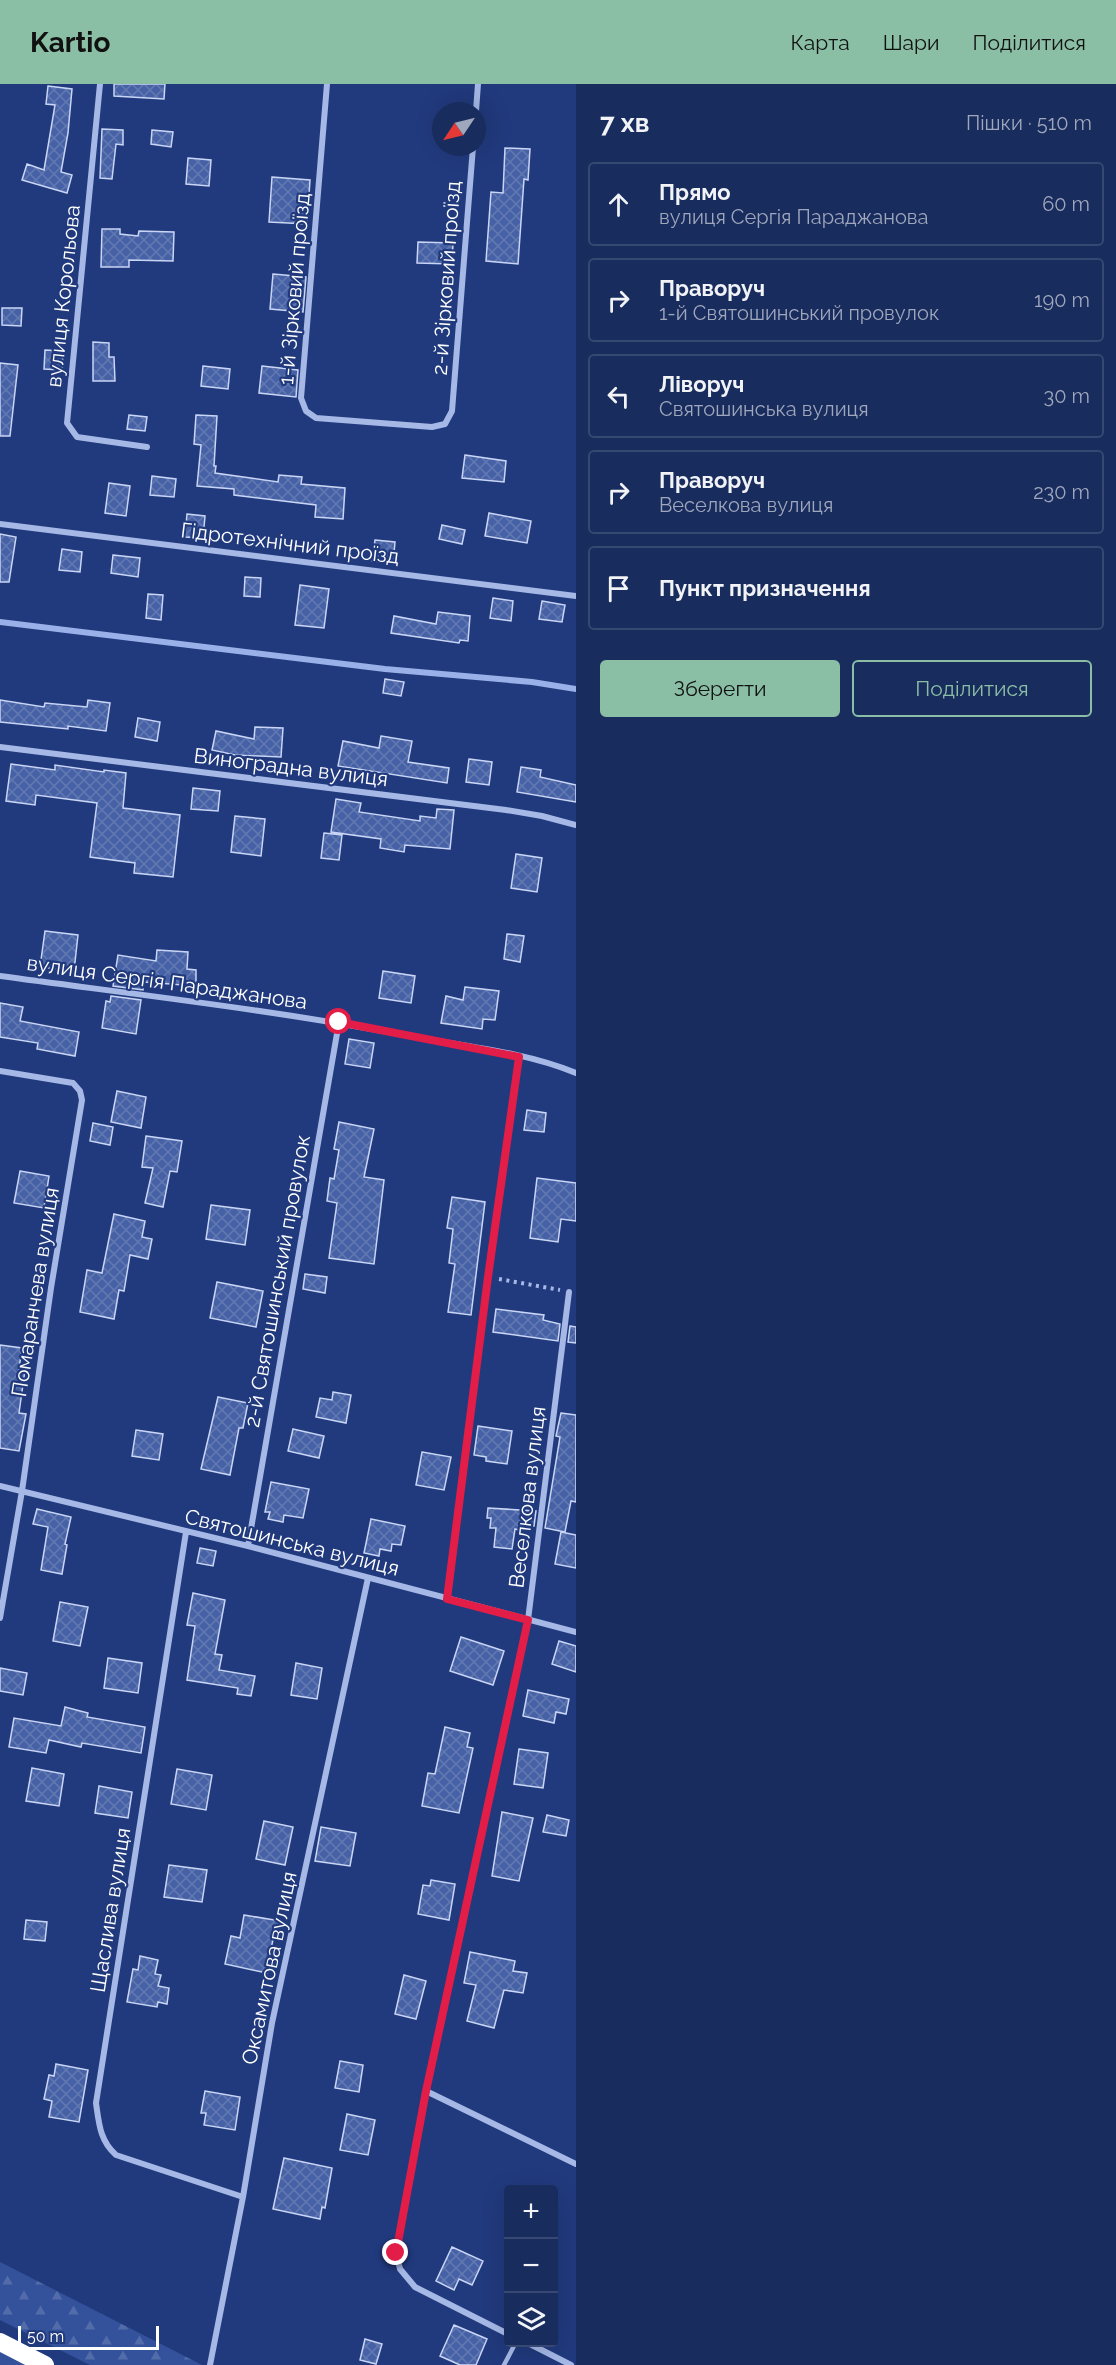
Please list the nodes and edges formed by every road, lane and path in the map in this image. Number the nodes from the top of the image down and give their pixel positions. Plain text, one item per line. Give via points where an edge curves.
1 (100, 84) edge
2 (327, 84) edge
3 (478, 84) edge
4 (477, 102) edge
5 (472, 156) edge
6 (452, 411) joint
7 (147, 447) dead end
8 (0, 524) edge
9 (576, 596) edge
10 (0, 747) edge
11 (576, 825) edge
12 (0, 976) edge
13 (339, 1022) junction
14 (519, 1057) junction
15 (0, 1071) edge
16 (576, 1073) edge
17 (488, 1277) junction
18 (569, 1292) joint
19 (0, 1486) edge
20 (22, 1491) junction
21 (186, 1532) junction
22 (248, 1546) junction
23 (368, 1578) junction
24 (447, 1599) junction
25 (0, 1617) edge
26 (528, 1620) junction
27 (576, 1632) edge
28 (426, 2091) junction
29 (576, 2164) edge
30 (243, 2197) junction
31 (504, 2332) edge
32 (0, 2342) edge
33 (514, 2347) edge
34 (534, 2347) edge
35 (45, 2365) edge
36 (210, 2365) edge
37 (504, 2365) edge
38 (571, 2365) edge

1 - 7 street, вулиця Корольова via 67,423 76,437
2 - 6 street, 1-й Зірковий проїзд via 301,398 306,411 316,418 432,427 445,424
3 - 4 street
5 - 6 street, 2-й Зірковий проїзд
8 - 9 street, Гідротехнічний проїзд
10 - 11 street, Виноградна вулиця via 506,810
12 - 13 street, вулиця Сергія Параджанова
13 - 14 street, вулиця Сергія Параджанова
13 - 22 street, 2-й Святошинський провулок
14 - 16 street, вулиця Сергія Параджанова
14 - 17 street
15 - 20 street, Помаранчева вулиця via 73,1083 82,1100
17 - 18 path
17 - 24 street
18 - 26 street, Веселкова вулиця
19 - 20 street, Святошинська вулиця
20 - 21 street, Святошинська вулиця
20 - 25 street, Помаранчева вулиця
21 - 22 street, Святошинська вулиця
21 - 30 street, Щаслива вулиця via 96,2103 105,2146 116,2155
22 - 23 street, Святошинська вулиця
23 - 24 street, Святошинська вулиця
23 - 30 street, Оксамитова вулиця via 272,2023
24 - 26 street, Святошинська вулиця
26 - 27 street, Святошинська вулиця
26 - 28 street, Веселкова вулиця
28 - 29 street
28 - 31 street, Веселкова вулиця via 396,2253 400,2269 415,2287
30 - 36 street, Оксамитова вулиця
32 - 35 highway
33 - 37 lane
34 - 38 street

